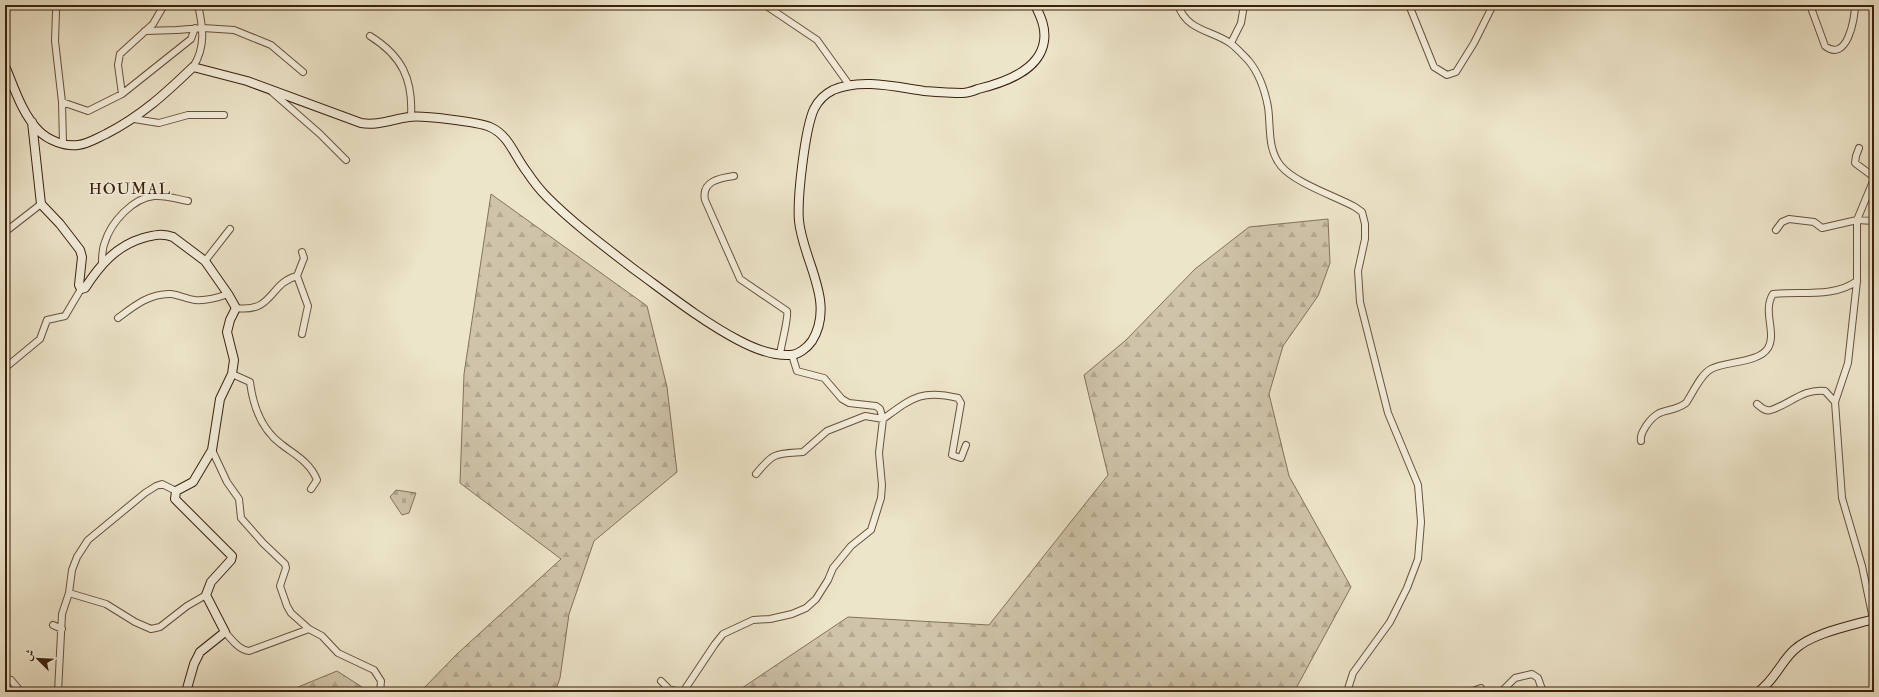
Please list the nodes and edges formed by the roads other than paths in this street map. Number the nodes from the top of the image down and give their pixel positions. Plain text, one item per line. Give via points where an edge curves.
1 (164, 5) edge
2 (198, 5) edge
3 (765, 5) edge
4 (1035, 5) edge
5 (1178, 5) edge
6 (1244, 5) edge
7 (1409, 5) edge
8 (1493, 5) edge
9 (1810, 5) edge
10 (1855, 5) edge
11 (56, 12) dead end
12 (195, 28) junction
13 (203, 28) junction
14 (145, 31) junction
15 (370, 36) dead end
16 (1231, 43) junction
17 (5, 66) edge
18 (193, 67) junction
19 (303, 72) dead end
20 (850, 86) junction
21 (268, 89) junction
22 (122, 94) junction
23 (62, 102) junction
24 (224, 115) dead end
25 (411, 116) junction
26 (134, 119) junction
27 (32, 122) junction
28 (62, 143) junction
29 (1859, 148) dead end
30 (346, 160) dead end
31 (734, 176) dead end
32 (1874, 178) edge
33 (188, 201) dead end
34 (41, 204) junction
35 (1856, 220) junction
36 (1874, 221) edge
37 (230, 229) dead end
38 (1776, 230) dead end
39 (5, 232) edge
40 (302, 252) dead end
41 (205, 261) junction
42 (102, 263) junction
43 (297, 276) junction
44 (1857, 281) junction
45 (81, 289) junction
46 (228, 294) junction
47 (236, 308) junction
48 (118, 318) dead end
49 (302, 334) dead end
50 (780, 354) junction
51 (792, 355) junction
52 (5, 368) edge
53 (232, 374) junction
54 (1835, 402) junction
55 (1757, 404) dead end
56 (883, 419) junction
57 (1640, 440) dead end
58 (966, 445) dead end
59 (212, 450) junction
60 (756, 474) dead end
61 (311, 489) dead end
62 (176, 490) junction
63 (69, 593) junction
64 (206, 595) junction
65 (1874, 619) edge
66 (53, 625) dead end
67 (62, 629) junction
68 (309, 629) junction
69 (225, 632) junction
70 (10, 680) dead end
71 (661, 681) dead end
72 (21, 692) edge
73 (58, 692) edge
74 (186, 692) edge
75 (380, 692) edge
76 (680, 692) edge
77 (684, 692) edge
78 (1347, 692) edge
79 (1470, 692) edge
80 (1482, 692) edge
81 (1501, 692) edge
82 (1544, 692) edge
83 (1758, 692) edge

1 - 14 street via 153,24
2 - 13 street
3 - 20 street via 817,40
4 - 20 main road via 1043,22 1044,45 1031,64 1004,82 964,93 882,85
5 - 16 street via 1189,22
6 - 16 street via 1241,23
7 - 8 street via 1434,68 1447,75 1456,72
9 - 10 street via 1825,46 1836,49 1843,45 1854,26
11 - 23 street via 55,41
12 - 13 street
12 - 14 street
12 - 22 street via 191,39
13 - 18 street via 201,50
13 - 19 street via 234,30 271,44
14 - 22 street via 120,54 118,65
15 - 25 street via 387,48 403,68 410,85
16 - 78 street via 1257,74 1268,107 1272,148 1282,167 1301,181 1362,212 1365,231 1358,271 1360,302 1388,413 1418,485 1420,546 1414,572 1390,622 1353,673
17 - 27 main road
18 - 21 main road
18 - 26 main road
20 - 51 main road via 825,95 814,108 810,120 798,208 802,235 818,290 820,317 816,333 808,346
21 - 25 main road via 371,125
21 - 30 street
22 - 23 street via 88,111
23 - 28 street
24 - 26 street via 188,115 159,122
25 - 50 main road via 491,127 508,143 525,171 545,196 661,290 722,331 760,350
26 - 28 main road via 90,142 77,145
27 - 28 main road via 48,138
27 - 34 main road
29 - 32 street via 1855,163
31 - 50 street via 720,178 708,184 704,192 705,200 740,279 787,311 788,318
32 - 35 street
33 - 42 street via 154,196 132,206 112,227 106,238
34 - 39 street
34 - 45 main road via 80,250
35 - 36 street
35 - 38 street via 1822,228 1814,222 1789,219 1782,222
35 - 44 street
37 - 41 street
40 - 43 street via 304,258
41 - 42 main road via 173,238 160,234 130,241
41 - 46 main road
42 - 45 main road via 85,288
43 - 47 street via 276,289 265,303 255,308
43 - 49 street via 308,306
44 - 54 street via 1848,363
44 - 57 street via 1849,287 1832,291 1773,294 1768,305 1769,347 1764,353 1710,370 1686,403 1652,417
45 - 52 street via 65,316 47,320 40,339
46 - 47 main road
46 - 48 street via 204,300 171,294 153,296
47 - 53 main road via 227,332 234,360
50 - 51 main road
51 - 56 street via 798,373 824,378 842,399 849,403 878,408
53 - 59 main road via 220,399
53 - 61 street via 250,382 253,402 263,426 273,438 295,453 310,468 317,480
54 - 55 street via 1825,391 1817,390 1799,395 1770,410 1765,410
54 - 65 street via 1842,498
56 - 58 street via 920,395 958,398 961,403 952,455 961,458
56 - 60 street via 865,416 826,431 803,452 778,453 769,458
56 - 77 street via 879,453 881,498 871,530 851,546 833,568 816,598 806,608 777,617 753,620 724,634
59 - 62 main road via 193,482
59 - 68 street via 227,482 239,499 241,518 285,564 280,586 287,606
62 - 63 street via 162,484 156,486 88,540 72,570
62 - 64 main road via 175,499 232,556 232,560 211,582
63 - 64 street via 106,604 151,629 160,627
63 - 67 street via 62,614
64 - 69 main road
65 - 83 main road via 1805,642 1794,649 1774,678
66 - 67 street
67 - 73 street
68 - 69 street via 249,651 236,644
68 - 75 street via 322,636 338,654 374,670 381,681
69 - 74 main road via 200,652
70 - 72 street
71 - 76 street via 669,689
79 - 80 street via 1481,688
81 - 82 street via 1515,678 1532,674 1538,678

